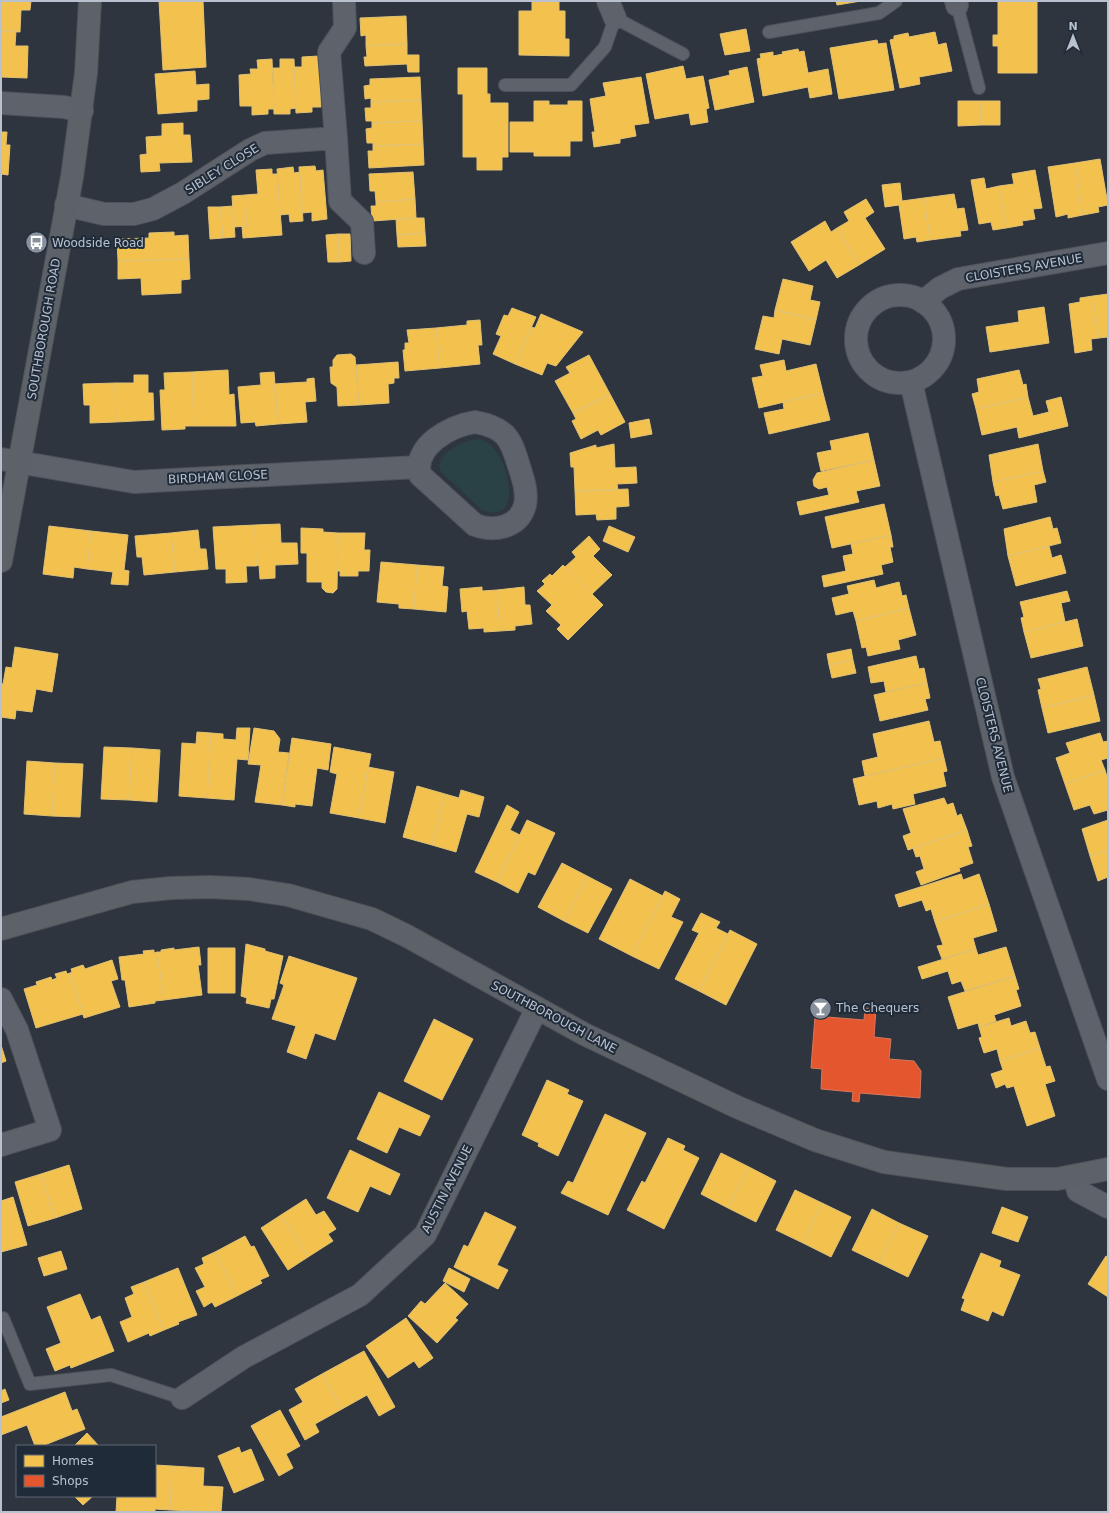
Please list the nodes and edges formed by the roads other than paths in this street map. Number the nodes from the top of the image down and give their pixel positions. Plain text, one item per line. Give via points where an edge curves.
1 (90, 1) edge
2 (344, 1) edge
3 (896, 1) edge
4 (957, 3) edge
5 (612, 9) edge
6 (769, 32) dead end
7 (683, 54) dead end
8 (505, 85) dead end
9 (980, 88) dead end
10 (1, 103) edge
11 (82, 111) junction
12 (336, 138) junction
13 (66, 204) junction
14 (1108, 253) edge
15 (364, 254) dead end
16 (923, 302) junction
17 (911, 382) junction
18 (11, 460) edge
19 (418, 468) junction
20 (1, 561) edge
21 (1, 929) edge
22 (1, 999) edge
23 (537, 1008) junction
24 (1108, 1079) edge
25 (1, 1145) edge
26 (1108, 1169) edge
27 (1074, 1176) junction
28 (1108, 1207) edge
29 (3, 1318) dead end
30 (182, 1398) joint

1 - 11 street, SOUTHBOROUGH ROAD
2 - 12 street via 345,28 329,52
3 - 6 lane via 879,13
4 - 9 lane
5 - 7 lane
5 - 8 lane via 605,47 571,85
10 - 11 street via 64,107
11 - 13 street, SOUTHBOROUGH ROAD
12 - 13 street, SIBLEY CLOSE via 265,142 183,193 152,209 134,214 104,214
12 - 15 street via 340,201 362,222
13 - 18 street, SOUTHBOROUGH ROAD
14 - 16 street, CLOISTERS AVENUE via 958,279 940,288
16 - 17 street via 939,317 944,333 943,349 937,364 926,375
16 - 17 street via 914,297 898,294 882,298 869,308 860,321 856,337 858,353 867,367 879,378 895,383
17 - 24 street, CLOISTERS AVENUE via 1002,777
18 - 19 street, BIRDHAM CLOSE via 134,482
18 - 20 street, SOUTHBOROUGH ROAD
19 - 19 street via 423,452 433,441 461,425 475,422 495,428 512,444 524,480 525,504 522,514 511,524 501,528 487,529 475,525 420,475
21 - 23 street, SOUTHBOROUGH LANE via 132,892 210,887 249,889 317,902 372,919
22 - 25 street via 17,1030 50,1130
23 - 27 street, SOUTHBOROUGH LANE via 629,1056 737,1107 815,1140 884,1162 1007,1179 1057,1179
23 - 30 street, AUSTIN AVENUE via 425,1235 360,1295 244,1357
26 - 27 street, SOUTHBOROUGH LANE
27 - 28 street via 1078,1191
29 - 30 lane via 30,1384 111,1375

